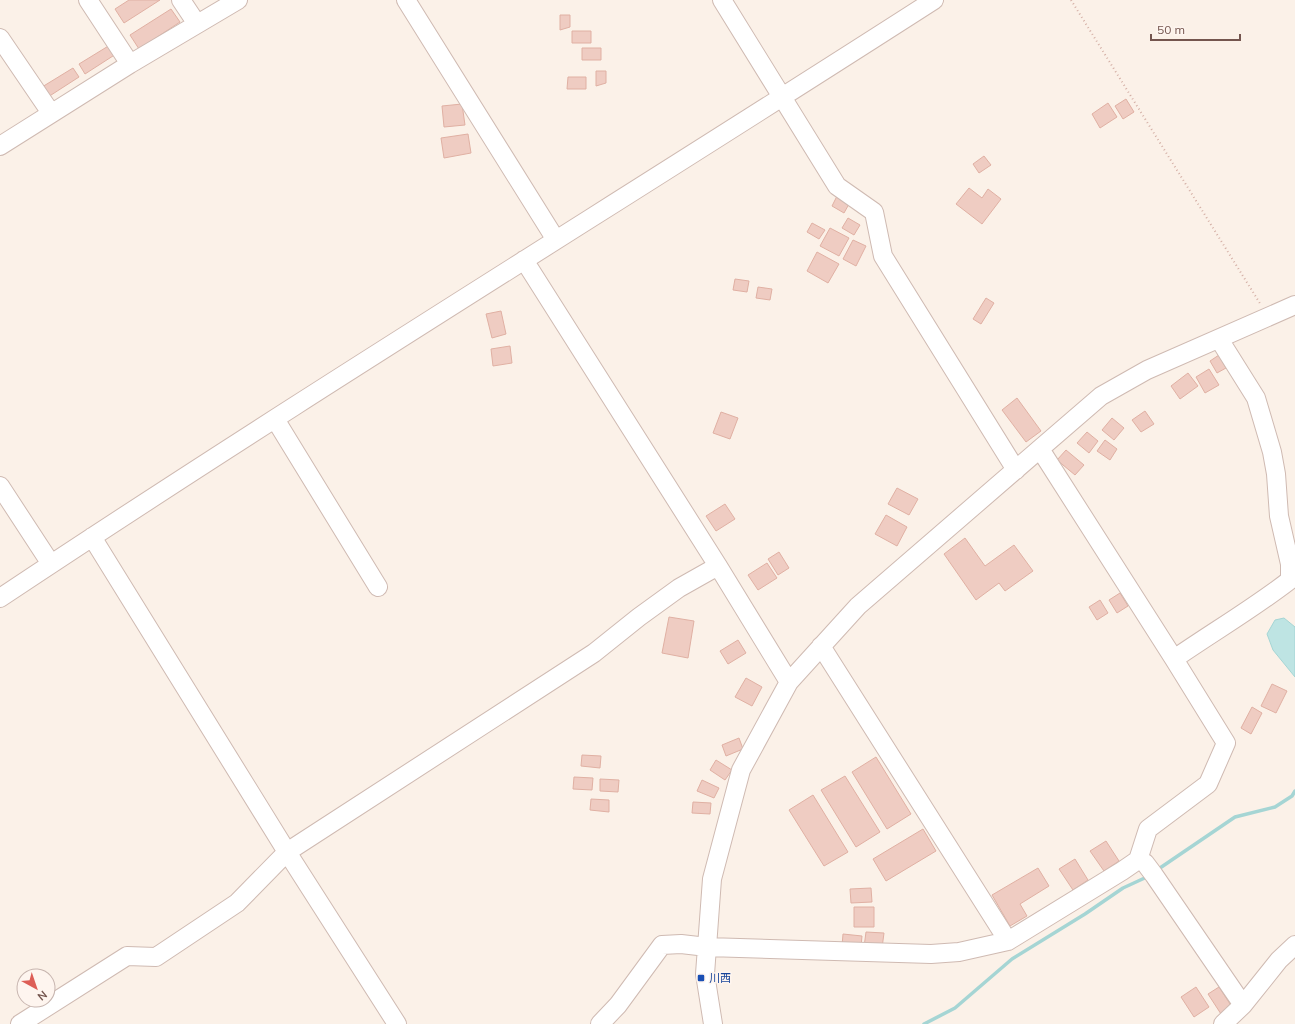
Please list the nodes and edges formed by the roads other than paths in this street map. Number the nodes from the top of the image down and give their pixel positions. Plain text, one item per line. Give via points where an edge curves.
1 (88, 0) edge
2 (181, 0) edge
3 (238, 0) edge
4 (406, 0) edge
5 (722, 0) edge
6 (934, 0) edge
7 (197, 24) junction
8 (0, 38) edge
9 (130, 64) junction
10 (783, 97) junction
11 (51, 113) junction
12 (0, 146) edge
13 (556, 240) junction
14 (524, 260) junction
15 (1295, 305) edge
16 (1219, 339) junction
17 (275, 419) junction
18 (1040, 449) junction
19 (1016, 470) junction
20 (0, 486) edge
21 (92, 537) junction
22 (51, 564) junction
23 (718, 566) junction
24 (378, 587) dead end
25 (0, 598) edge
26 (821, 646) junction
27 (1174, 659) junction
28 (789, 682) junction
29 (286, 852) junction
30 (1138, 860) junction
31 (1008, 941) junction
32 (1295, 945) edge
33 (707, 947) junction
34 (1243, 1005) junction
35 (20, 1024) edge
36 (396, 1024) edge
37 (600, 1024) edge
38 (713, 1024) edge
39 (1223, 1024) edge

1 - 9 street
2 - 7 street
3 - 7 street
4 - 13 street
5 - 10 street
6 - 10 street
7 - 9 street
8 - 11 street
9 - 11 street
10 - 13 street
10 - 19 street via 837,186 874,212 883,256
11 - 12 street
13 - 14 street
14 - 17 street
14 - 23 street
15 - 16 street
16 - 18 street via 1147,370 1101,396
16 - 27 street via 1256,398 1272,452 1279,516 1290,564 1290,580
17 - 21 street
17 - 24 street
18 - 19 street
18 - 27 street
19 - 26 street via 858,606
20 - 22 street
21 - 22 street
21 - 29 street
22 - 25 street
23 - 28 street
23 - 29 street via 680,588 594,653
26 - 28 street
26 - 31 street
27 - 30 street via 1226,743 1208,784 1148,830
28 - 33 street via 741,770 712,879
29 - 35 street via 237,903 156,957 127,956
29 - 36 street
30 - 31 street
30 - 34 street via 1145,863 1154,875
31 - 33 street via 959,952 931,954
32 - 34 street via 1279,960
33 - 37 street via 662,945
33 - 38 street via 705,974
34 - 39 street

